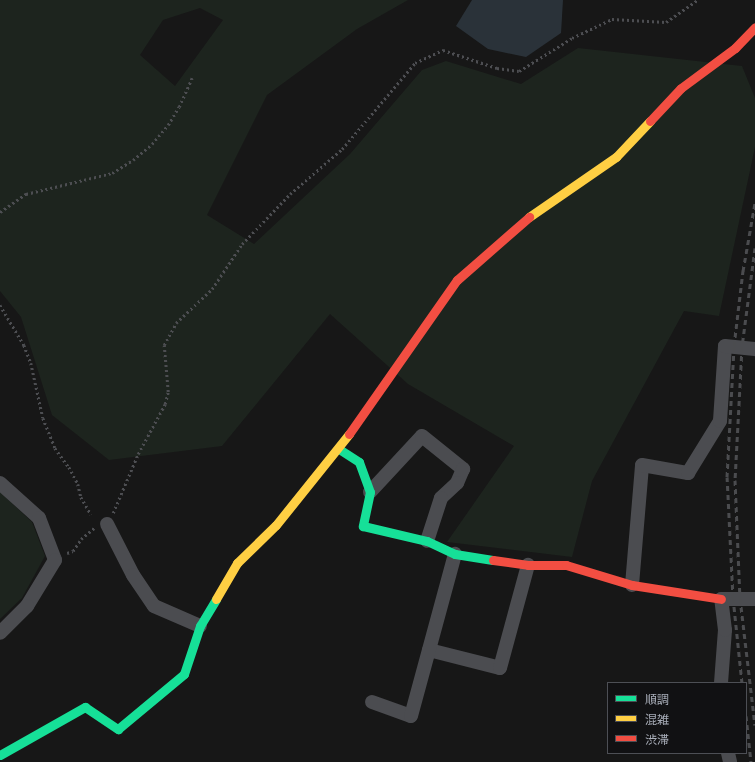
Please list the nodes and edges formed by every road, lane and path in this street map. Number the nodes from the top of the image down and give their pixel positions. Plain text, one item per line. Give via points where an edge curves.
1 (697, 0) edge
2 (755, 27) edge
3 (192, 78) dead end
4 (0, 212) edge
5 (0, 305) edge
6 (755, 349) edge
7 (338, 449) junction
8 (0, 483) edge
9 (370, 492) junction
10 (91, 514) dead end
11 (107, 524) junction
12 (427, 541) junction
13 (455, 554) junction
14 (55, 560) junction
15 (528, 565) junction
16 (632, 585) junction
17 (721, 599) junction
18 (755, 599) edge
19 (200, 626) junction
20 (0, 633) edge
21 (429, 650) junction
22 (721, 682) edge
23 (372, 702) dead end
24 (0, 755) edge

1 - 11 path via 666,22 612,19 572,38 519,71 497,68 443,50 414,63 342,149 290,194 242,244 212,289 176,323 164,345 168,392 165,404 138,454
2 - 7 street via 735,48 681,88 616,157 527,219 457,280
3 - 4 path via 168,125 152,144 133,160 112,173 26,194
5 - 10 path via 24,345 31,363 43,418 55,448 69,467
6 - 16 street via 725,346 720,421 688,473 642,466
7 - 9 street via 359,462
7 - 19 street via 276,525 237,563
8 - 14 street via 39,518
9 - 12 street via 363,526
9 - 12 street via 422,436 463,469 457,483 441,498
11 - 14 path via 99,524 73,550
11 - 19 street via 132,575 154,606
12 - 13 street
13 - 15 street
13 - 21 street
14 - 20 street via 27,606
15 - 16 street via 566,565
15 - 21 street via 500,668
16 - 17 street
17 - 18 street
17 - 22 street via 725,630
19 - 24 street via 184,674 118,729 85,707
21 - 23 street via 411,716

